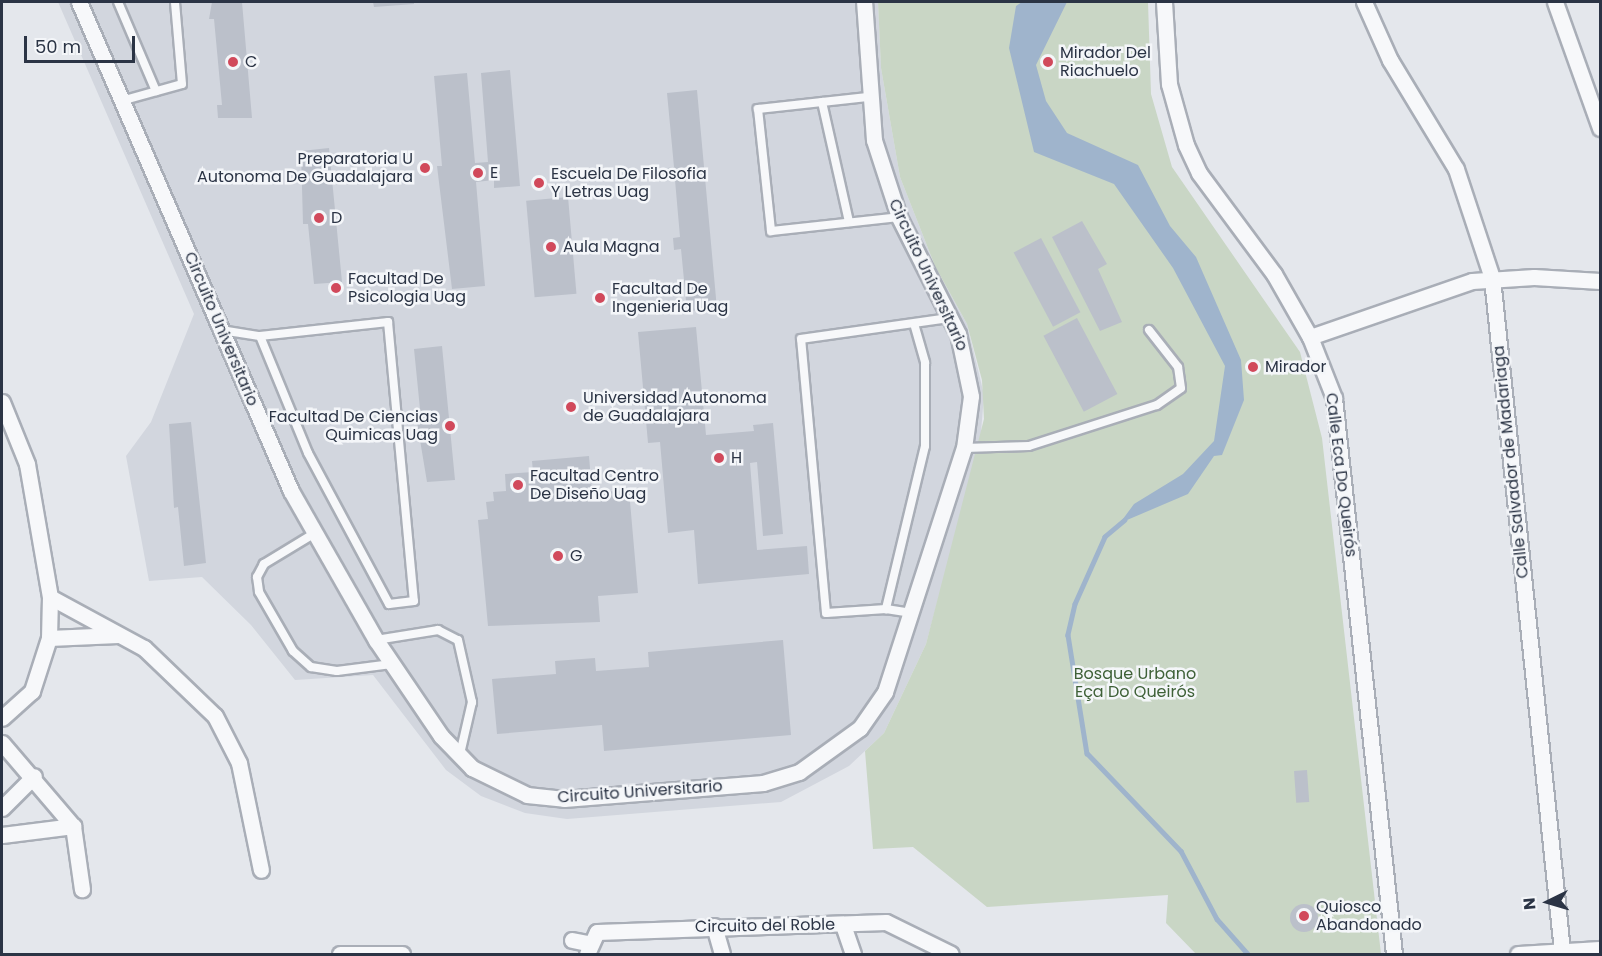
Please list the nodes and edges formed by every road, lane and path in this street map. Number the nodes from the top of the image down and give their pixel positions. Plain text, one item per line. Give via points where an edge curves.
1 (79, 2) edge
2 (118, 2) edge
3 (175, 2) edge
4 (864, 2) edge
5 (1164, 2) edge
6 (1364, 2) edge
7 (1555, 2) edge
8 (156, 91) junction
9 (867, 97) junction
10 (121, 100) junction
11 (822, 102) junction
12 (1600, 128) edge
13 (899, 217) junction
14 (849, 222) junction
15 (1492, 278) junction
16 (1600, 281) edge
17 (949, 318) junction
18 (915, 327) junction
19 (221, 330) junction
20 (1149, 330) dead end
21 (260, 336) junction
22 (1310, 337) junction
23 (2, 405) edge
24 (964, 448) junction
25 (315, 533) junction
26 (50, 597) junction
27 (886, 609) junction
28 (912, 613) junction
29 (118, 635) junction
30 (49, 638) junction
31 (376, 640) junction
32 (392, 664) junction
33 (2, 718) edge
34 (2, 743) edge
35 (460, 755) junction
36 (34, 776) junction
37 (2, 808) edge
38 (74, 826) junction
39 (2, 835) edge
40 (261, 870) dead end
41 (81, 889) dead end
42 (843, 925) junction
43 (714, 926) junction
44 (572, 940) dead end
45 (587, 949) edge
46 (1600, 949) edge
47 (1562, 951) junction
48 (348, 954) edge
49 (402, 954) edge
50 (722, 954) edge
51 (853, 954) edge
52 (951, 954) edge
53 (1394, 954) edge
54 (1518, 954) edge

1 - 10 street, Circuito Universitario
2 - 8 lane
3 - 8 lane via 182,84
4 - 9 street, Circuito Universitario
5 - 22 street, Calle Eca Do Queirós via 1169,84 1186,145
6 - 15 street, Calle Salvador de Madariaga via 1390,60 1456,169
7 - 12 street
8 - 10 lane
9 - 11 lane
9 - 13 street, Circuito Universitario via 873,140
10 - 19 street, Circuito Universitario
11 - 14 lane
11 - 14 lane via 758,109 771,231
13 - 14 lane
13 - 17 street, Circuito Universitario
15 - 16 street
15 - 22 street via 1450,286
15 - 47 street, Calle Salvador de Madariaga
17 - 18 lane
17 - 24 street, Circuito Universitario via 968,365 970,422
18 - 27 lane via 925,363 925,446
18 - 27 lane via 801,339 826,613
19 - 21 lane
19 - 25 street, Circuito Universitario
20 - 24 lane via 1178,367 1181,387 1157,405 1029,446
21 - 21 lane via 388,321 414,601 389,604 308,453
22 - 53 street, Calle Eca Do Queirós via 1334,398
23 - 26 street via 35,498
24 - 28 street, Circuito Universitario
25 - 31 street, Circuito Universitario
25 - 32 lane via 264,564 257,577 259,592 293,651 311,667 337,671
26 - 29 street
26 - 30 street
27 - 28 lane
28 - 35 street, Circuito Universitario via 885,692 867,719 831,754 799,772 763,783 564,799 527,795 500,785
29 - 30 street
29 - 40 street via 182,679 215,716 239,764
30 - 33 street via 32,691
31 - 32 street, Circuito Universitario
31 - 35 lane via 438,630 458,640 472,702
32 - 35 street, Circuito Universitario
34 - 36 street
36 - 37 street
36 - 38 street
38 - 39 street
38 - 41 street
42 - 43 street, Circuito del Roble
42 - 51 street
42 - 52 street, Circuito del Roble via 886,922
43 - 45 street, Circuito del Roble via 597,932
43 - 50 street
44 - 45 street
46 - 47 street
47 - 54 street
48 - 49 street

